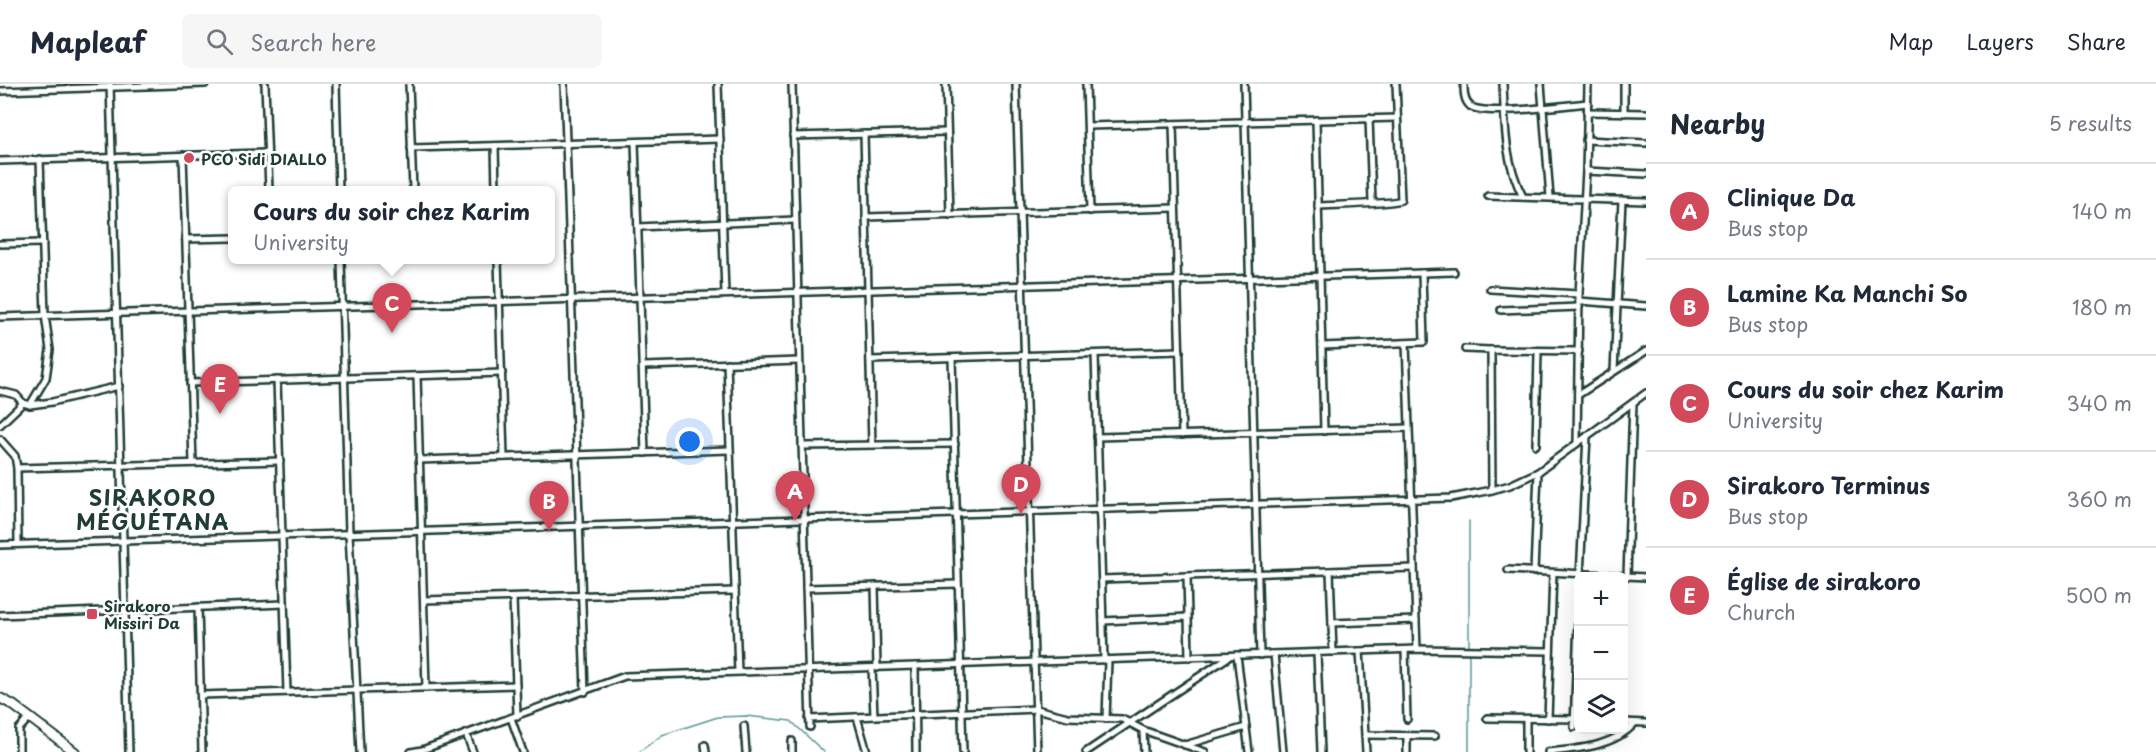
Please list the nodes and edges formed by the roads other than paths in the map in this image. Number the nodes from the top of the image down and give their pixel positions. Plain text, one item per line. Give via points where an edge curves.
1 (205, 84) edge
2 (265, 84) edge
3 (336, 84) edge
4 (409, 84) edge
5 (564, 84) edge
6 (718, 84) edge
7 (792, 84) edge
8 (946, 84) edge
9 (1016, 84) edge
10 (1086, 84) edge
11 (1244, 84) edge
12 (1396, 84) edge
13 (1464, 84) edge
14 (1503, 84) edge
15 (1541, 84) edge
16 (1588, 84) edge
17 (1624, 84) edge
18 (110, 86) edge
19 (0, 91) edge
20 (1588, 103) junction
21 (1543, 107) junction
22 (1504, 111) junction
23 (1587, 112) junction
24 (1624, 113) junction
25 (1646, 113) edge
26 (1370, 118) junction
27 (1397, 118) junction
28 (1316, 120) junction
29 (1245, 122) junction
30 (1173, 124) junction
31 (1088, 126) junction
32 (947, 132) junction
33 (864, 134) junction
34 (793, 136) junction
35 (720, 139) junction
36 (1586, 140) junction
37 (635, 142) junction
38 (1646, 142) edge
39 (566, 144) junction
40 (495, 146) junction
41 (411, 148) junction
42 (267, 153) junction
43 (183, 155) junction
44 (112, 157) junction
45 (40, 159) junction
46 (0, 160) edge
47 (1586, 171) junction
48 (1646, 174) edge
49 (268, 186) edge
50 (339, 186) edge
51 (413, 186) edge
52 (496, 186) edge
53 (1488, 196) dead end
54 (1523, 197) junction
55 (1550, 197) junction
56 (1585, 199) junction
57 (1622, 200) junction
58 (1646, 201) edge
59 (1372, 202) junction
60 (1318, 206) junction
61 (1175, 208) junction
62 (1090, 211) junction
63 (1020, 213) junction
64 (950, 215) junction
65 (866, 217) junction
66 (795, 219) junction
67 (723, 223) junction
68 (638, 226) junction
69 (228, 238) edge
70 (186, 239) junction
71 (43, 243) junction
72 (0, 244) edge
73 (341, 264) edge
74 (498, 264) edge
75 (1454, 272) dead end
76 (1422, 273) junction
77 (1320, 276) junction
78 (1249, 278) junction
79 (1178, 281) junction
80 (1023, 285) junction
81 (1490, 289) dead end
82 (868, 290) junction
83 (797, 292) junction
84 (725, 294) junction
85 (1579, 294) junction
86 (640, 297) junction
87 (571, 299) junction
88 (500, 301) junction
89 (1579, 304) junction
90 (1617, 304) junction
91 (342, 306) junction
92 (1646, 306) edge
93 (1501, 310) dead end
94 (188, 311) junction
95 (116, 313) junction
96 (45, 315) junction
97 (0, 317) edge
98 (1406, 343) junction
99 (1322, 346) junction
100 (1465, 349) dead end
101 (1491, 350) junction
102 (1180, 351) junction
103 (1579, 351) junction
104 (1646, 351) edge
105 (1538, 352) junction
106 (1095, 354) junction
107 (1025, 356) junction
108 (952, 358) junction
109 (870, 360) junction
110 (799, 361) junction
111 (727, 363) junction
112 (643, 366) junction
113 (1614, 371) junction
114 (502, 373) junction
115 (417, 376) junction
116 (345, 378) junction
117 (277, 380) junction
118 (190, 382) junction
119 (119, 386) junction
120 (0, 391) edge
121 (1646, 393) edge
122 (1578, 394) junction
123 (1633, 402) junction
124 (26, 404) junction
125 (0, 425) edge
126 (1409, 428) junction
127 (1324, 431) junction
128 (1254, 433) junction
129 (1182, 435) junction
130 (1587, 436) junction
131 (1098, 437) junction
132 (0, 439) edge
133 (1577, 443) junction
134 (955, 444) junction
135 (872, 445) junction
136 (1536, 445) dead end
137 (802, 446) junction
138 (730, 450) junction
139 (645, 453) junction
140 (577, 455) junction
141 (504, 457) junction
142 (419, 460) junction
143 (280, 461) junction
144 (193, 463) junction
145 (121, 465) junction
146 (17, 468) junction
147 (1538, 472) junction
148 (1492, 490) junction
149 (1412, 499) junction
150 (1256, 504) junction
151 (1100, 509) junction
152 (1030, 511) junction
153 (957, 514) junction
154 (804, 519) junction
155 (733, 521) junction
156 (579, 526) junction
157 (422, 531) junction
158 (349, 533) junction
159 (282, 536) junction
160 (123, 541) junction
161 (18, 544) junction
162 (0, 545) edge
163 (1414, 568) junction
164 (1508, 570) dead end
165 (1330, 571) junction
166 (1534, 572) junction
167 (1580, 572) edge
168 (1627, 572) edge
169 (1257, 573) junction
170 (1553, 573) junction
171 (1574, 575) edge
172 (1187, 576) junction
173 (1628, 576) edge
174 (1646, 577) edge
175 (1102, 579) junction
176 (958, 584) junction
177 (875, 586) junction
178 (806, 588) junction
179 (735, 591) junction
180 (581, 596) junction
181 (513, 597) junction
182 (424, 600) junction
183 (284, 604) junction
184 (198, 607) junction
185 (125, 610) junction
186 (0, 615) edge
187 (1188, 617) junction
188 (1416, 620) junction
189 (1103, 621) junction
190 (1332, 623) junction
191 (1578, 626) edge
192 (1417, 649) junction
193 (1405, 650) junction
194 (1360, 651) junction
195 (1550, 651) junction
196 (1333, 652) junction
197 (1317, 653) junction
198 (1274, 654) junction
199 (1260, 655) junction
200 (1234, 656) junction
201 (1189, 657) junction
202 (1106, 660) junction
203 (1034, 662) junction
204 (961, 665) junction
205 (915, 666) junction
206 (874, 668) junction
207 (808, 670) junction
208 (738, 672) junction
209 (1577, 680) edge
210 (516, 685) junction
211 (426, 688) junction
212 (357, 690) junction
213 (287, 692) junction
214 (585, 692) junction
215 (201, 694) junction
216 (0, 698) edge
217 (1036, 709) junction
218 (962, 712) junction
219 (914, 715) junction
220 (874, 716) junction
221 (30, 717) junction
222 (514, 717) junction
223 (857, 717) junction
224 (1487, 718) dead end
225 (809, 719) junction
226 (1106, 719) junction
227 (1407, 719) dead end
228 (1526, 719) junction
229 (1548, 719) junction
230 (1574, 719) edge
231 (1628, 722) edge
232 (1130, 723) junction
233 (1635, 723) junction
234 (1646, 723) edge
235 (744, 726) dead end
236 (810, 727) dead end
237 (1246, 727) junction
238 (1143, 730) junction
239 (466, 734) junction
240 (1365, 735) junction
241 (1407, 736) junction
242 (1435, 736) dead end
243 (792, 741) dead end
244 (705, 745) dead end
245 (1185, 745) junction
246 (19, 752) edge
247 (75, 752) edge
248 (129, 752) edge
249 (202, 752) edge
250 (360, 752) edge
251 (411, 752) edge
252 (473, 752) edge
253 (523, 752) edge
254 (706, 752) edge
255 (746, 752) edge
256 (792, 752) edge
257 (867, 752) edge
258 (916, 752) edge
259 (963, 752) edge
260 (1037, 752) edge
261 (1086, 752) edge
262 (1143, 752) edge
263 (1205, 752) edge
264 (1250, 752) edge
265 (1283, 752) edge
266 (1322, 752) edge
267 (1366, 752) edge
268 (1407, 752) edge
269 (1526, 752) edge
270 (1548, 752) edge

1 - 18 street
2 - 42 street
3 - 50 street
4 - 41 street
5 - 39 street
6 - 35 street
7 - 34 street
8 - 32 street
9 - 63 street
10 - 31 street
11 - 29 street
12 - 27 street
13 - 22 street via 1466,100 1472,108
14 - 22 street
15 - 21 street
16 - 20 street
17 - 24 street
18 - 19 street
18 - 44 street
20 - 21 street
20 - 23 street
21 - 22 street
21 - 55 street
22 - 54 street via 1509,165
23 - 24 street
23 - 36 street
24 - 25 street
26 - 27 street
26 - 28 street
26 - 59 street
27 - 59 street via 1401,200
28 - 29 street
28 - 60 street
29 - 30 street
29 - 78 street
30 - 31 street
30 - 61 street
31 - 62 street
32 - 33 street
32 - 64 street
33 - 34 street
33 - 65 street
34 - 66 street
35 - 37 street
35 - 67 street
36 - 38 street
36 - 47 street
37 - 39 street
37 - 68 street
39 - 40 street
39 - 87 street
40 - 41 street
40 - 52 street
41 - 51 street
42 - 43 street
42 - 49 street
43 - 44 street
43 - 70 street
44 - 45 street
44 - 95 street
45 - 46 street
45 - 71 street
47 - 48 street
47 - 56 street
53 - 54 street
54 - 55 street
55 - 56 street
56 - 57 street
56 - 85 street
57 - 58 street
57 - 90 street
59 - 60 street
60 - 77 street
61 - 62 street
61 - 79 street
62 - 63 street
63 - 64 street
63 - 80 street
64 - 65 street
65 - 82 street
66 - 67 street
66 - 83 street
67 - 68 street
67 - 84 street
68 - 86 street
69 - 70 street
70 - 94 street
71 - 72 street
71 - 96 street
73 - 91 street
74 - 88 street
75 - 76 street
76 - 77 street
76 - 98 street via 1424,342
77 - 78 street
77 - 99 street
78 - 79 street
78 - 128 street
79 - 80 street
79 - 102 street
80 - 82 street
80 - 107 street
81 - 85 street
82 - 83 street
82 - 109 street
83 - 84 street
83 - 110 street
84 - 86 street
85 - 89 street
86 - 87 street
86 - 112 street
87 - 88 street
87 - 140 street
88 - 91 street
88 - 114 street
89 - 90 street
89 - 93 street
89 - 103 street
90 - 92 street
90 - 113 street
91 - 94 street
91 - 116 street
94 - 95 street
94 - 118 street
95 - 96 street
95 - 119 street
96 - 97 street
96 - 124 street via 50,350 46,378
98 - 99 street
98 - 126 street
99 - 127 street
100 - 101 street
101 - 105 street
101 - 148 street
102 - 106 street
102 - 129 street
103 - 105 street
103 - 122 street
104 - 113 street
105 - 136 street
106 - 107 street
106 - 131 street
107 - 108 street
107 - 152 street
108 - 109 street
108 - 134 street
109 - 135 street
110 - 111 street
110 - 137 street
111 - 112 street
111 - 138 street
112 - 139 street
113 - 122 street
114 - 115 street
114 - 141 street
115 - 116 street
115 - 142 street
116 - 117 street
116 - 158 street
117 - 118 street
117 - 143 street
118 - 144 street
119 - 124 street
119 - 145 street
120 - 124 street via 16,395
121 - 123 street
122 - 133 street
123 - 130 street
123 - 168 street
124 - 125 street
126 - 127 street
126 - 149 street
127 - 128 street
128 - 129 street
128 - 150 street
129 - 131 street
130 - 133 street
130 - 167 street
131 - 151 street
132 - 146 street via 15,456
133 - 147 street
134 - 135 street
134 - 153 street
135 - 137 street
137 - 154 street
138 - 139 street
138 - 155 street
139 - 140 street
140 - 141 street
140 - 156 street
141 - 142 street
142 - 157 street
143 - 144 street
143 - 159 street
144 - 145 street
145 - 146 street
145 - 160 street
146 - 161 street
147 - 148 street
147 - 166 street
148 - 149 street via 1451,498
149 - 150 street
149 - 163 street
150 - 151 street
150 - 169 street
151 - 152 street
151 - 175 street
152 - 153 street
152 - 203 street
153 - 154 street
153 - 176 street
154 - 155 street
154 - 178 street
155 - 156 street
155 - 179 street
156 - 157 street
156 - 180 street
157 - 158 street
157 - 182 street
158 - 159 street
158 - 212 street
159 - 160 street
159 - 183 street
160 - 161 street
160 - 185 street
161 - 162 street
163 - 165 street
163 - 188 street
164 - 166 street
165 - 169 street
165 - 190 street
166 - 170 street
169 - 172 street
169 - 199 street
170 - 171 street
170 - 195 street
172 - 175 street
172 - 187 street
173 - 174 street
175 - 189 street
176 - 177 street
176 - 204 street
177 - 178 street
177 - 206 street
178 - 207 street
179 - 180 street
179 - 208 street
180 - 181 street
180 - 214 street
181 - 182 street
181 - 210 street
182 - 211 street
183 - 184 street
183 - 213 street
184 - 185 street
184 - 215 street
185 - 186 street
185 - 248 street
187 - 189 street
187 - 201 street
188 - 190 street
188 - 192 street
189 - 202 street
190 - 196 street
191 - 209 street
192 - 193 street
192 - 195 street
193 - 194 street
193 - 227 street
194 - 196 street
194 - 240 street
195 - 229 street
196 - 197 street
197 - 198 street
197 - 266 street
198 - 199 street
198 - 265 street
199 - 200 street
200 - 201 street
200 - 232 street
200 - 237 street
201 - 202 street
202 - 203 street
202 - 226 street
203 - 204 street
203 - 217 street
204 - 205 street
204 - 218 street
205 - 206 street
205 - 219 street
206 - 207 street
206 - 220 street
207 - 208 street
207 - 225 street
208 - 214 street via 625,676
210 - 211 street
210 - 222 street
211 - 212 street
212 - 213 street
212 - 250 street
213 - 215 street
214 - 222 street
215 - 249 street
216 - 221 street
217 - 218 street
217 - 226 street via 1068,717
217 - 260 street
218 - 219 street
218 - 259 street
219 - 220 street
219 - 258 street
220 - 223 street
221 - 246 street via 19,729
221 - 247 street
222 - 239 street
222 - 253 street
223 - 225 street
223 - 257 street
224 - 228 street
225 - 236 street
226 - 232 street
228 - 229 street
228 - 269 street
229 - 230 street
231 - 233 street
232 - 238 street
232 - 261 street
233 - 234 street
233 - 270 street via 1619,738
235 - 255 street
237 - 245 street
237 - 264 street
238 - 245 street
238 - 262 street
239 - 251 street
239 - 252 street
240 - 241 street
240 - 267 street
241 - 242 street
241 - 268 street
243 - 256 street
244 - 254 street
245 - 263 street

